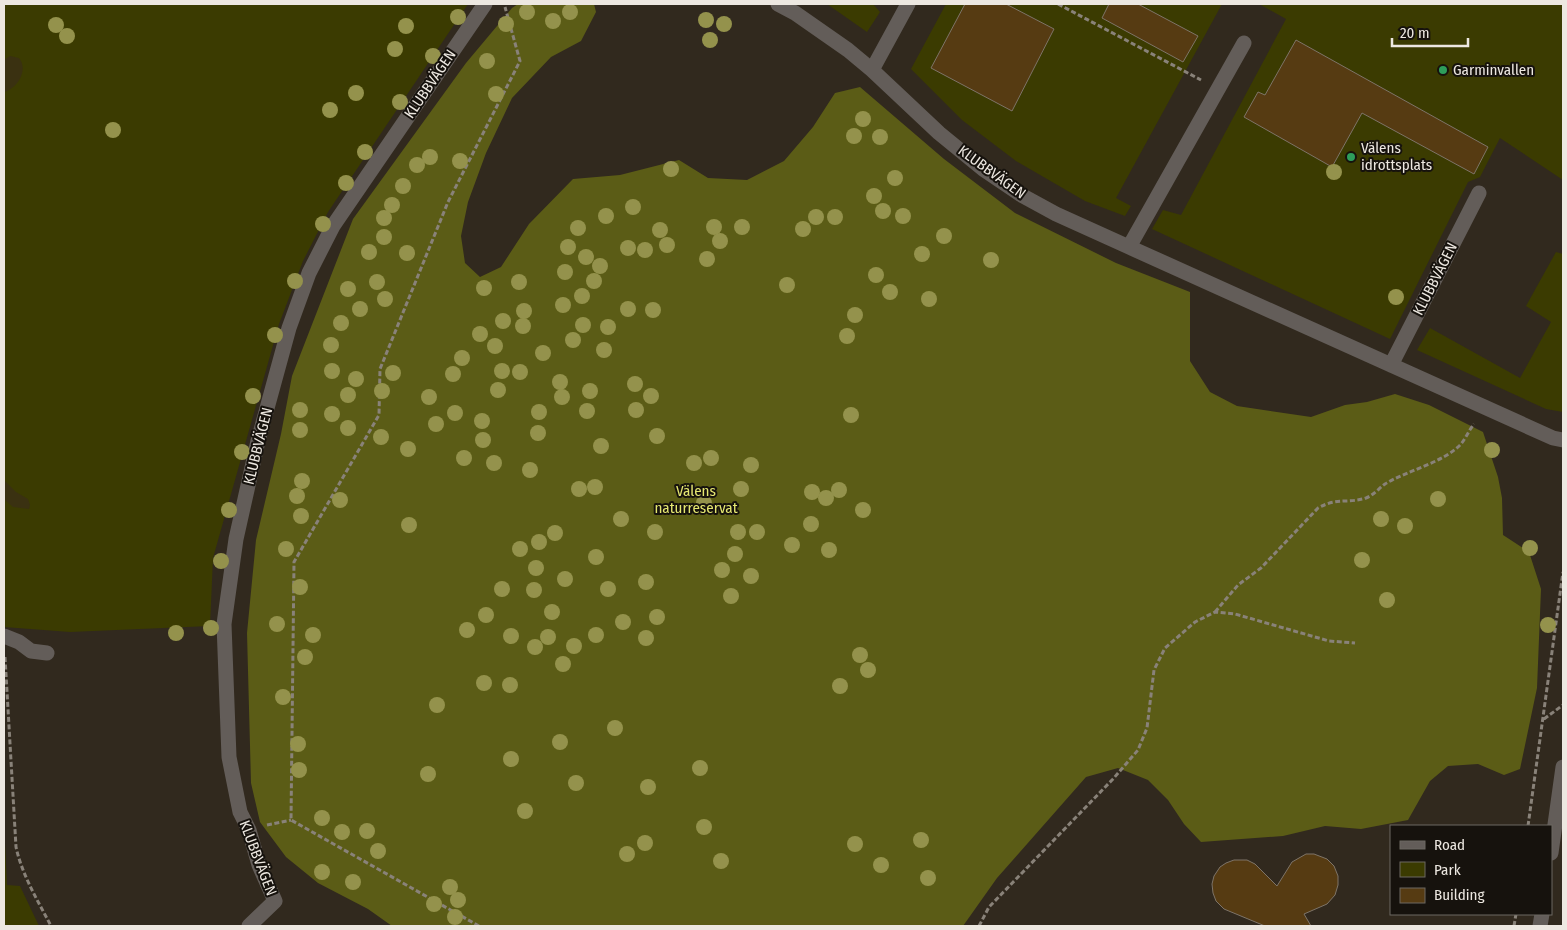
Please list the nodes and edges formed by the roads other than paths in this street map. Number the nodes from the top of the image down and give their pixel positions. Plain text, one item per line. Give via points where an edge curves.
1 (485, 4) edge
2 (778, 4) edge
3 (908, 4) edge
4 (1244, 43) dead end
5 (872, 70) junction
6 (1479, 193) dead end
7 (1129, 248) junction
8 (1391, 365) junction
9 (1563, 440) edge
10 (4, 636) edge
11 (47, 653) dead end
12 (1563, 767) edge
13 (1552, 846) edge
14 (249, 926) edge

1 - 14 street, KLUBBVÄGEN via 333,226 308,273 258,441 236,539 224,624 229,757 240,812 275,901
2 - 5 street, KLUBBVÄGEN via 848,50
3 - 5 street
4 - 7 street
5 - 7 street, KLUBBVÄGEN via 940,133 999,180 1056,214
6 - 8 street, KLUBBVÄGEN
7 - 8 street, KLUBBVÄGEN
8 - 9 street, KLUBBVÄGEN
10 - 11 street via 31,652
12 - 13 street

